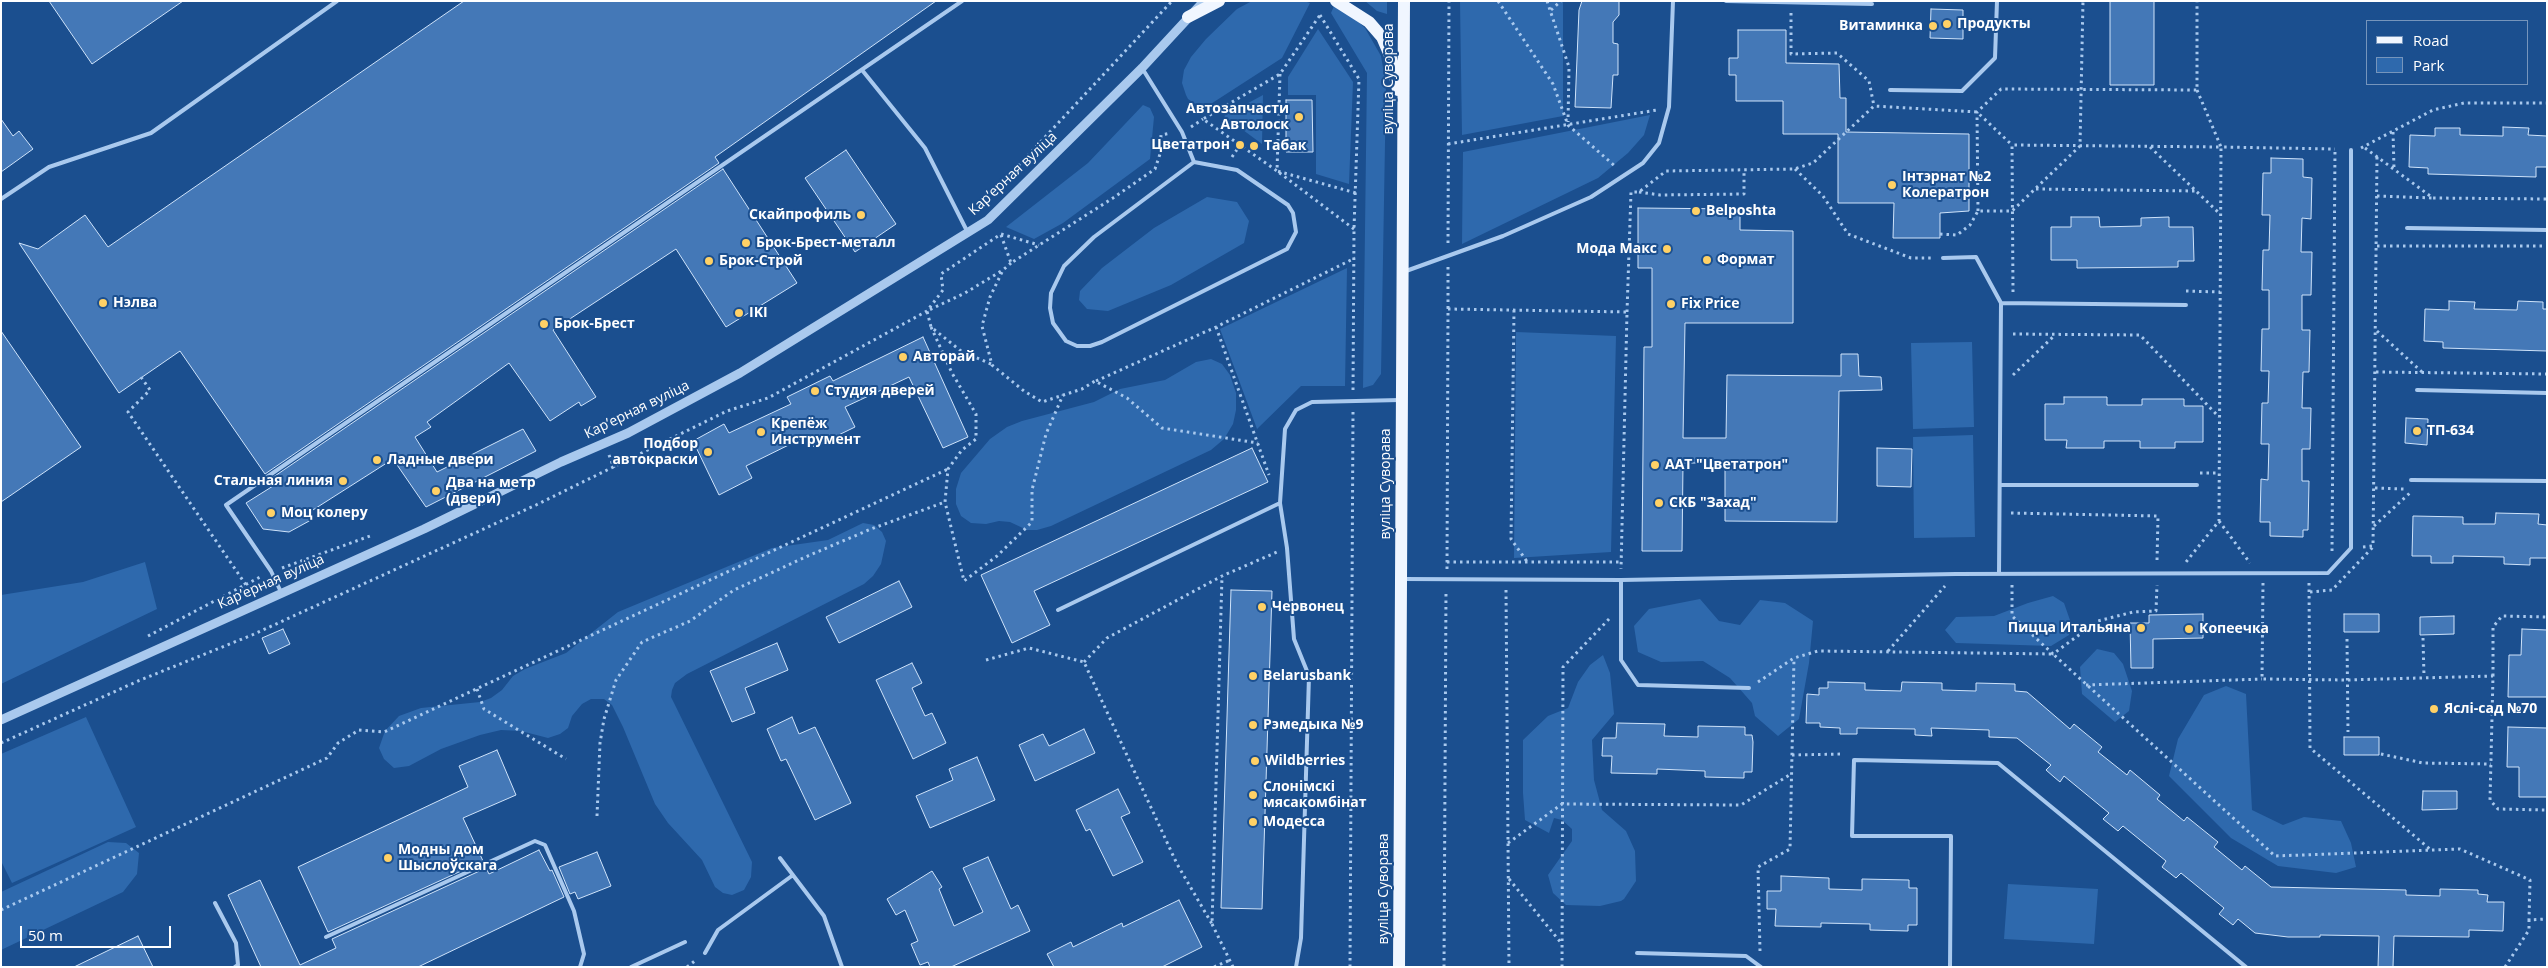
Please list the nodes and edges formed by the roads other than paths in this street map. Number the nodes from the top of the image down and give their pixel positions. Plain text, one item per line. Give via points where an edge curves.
1 (337, 1) edge
2 (962, 1) edge
3 (1204, 1) edge
4 (1219, 1) edge
5 (1336, 1) edge
6 (1404, 1) edge
7 (1673, 1) edge
8 (1726, 1) edge
9 (1997, 1) edge
10 (1872, 4) dead end
11 (1188, 17) junction
12 (1142, 68) junction
13 (862, 70) junction
14 (1890, 90) dead end
15 (1403, 122) junction
16 (2350, 150) road end
17 (1194, 162) junction
18 (1, 199) edge
19 (2407, 228) dead end
20 (2547, 230) edge
21 (968, 233) junction
22 (1943, 258) road end
23 (1404, 271) junction
24 (2001, 303) junction
25 (2186, 306) dead end
26 (2417, 390) dead end
27 (2547, 393) edge
28 (1401, 400) junction
29 (2411, 480) dead end
30 (2547, 481) edge
31 (2000, 485) junction
32 (2197, 485) dead end
33 (1280, 503) junction
34 (1999, 574) junction
35 (1401, 579) junction
36 (1621, 580) junction
37 (282, 593) junction
38 (1058, 610) dead end
39 (1750, 688) road end
40 (1, 720) edge
41 (780, 858) dead end
42 (793, 875) junction
43 (215, 902) dead end
44 (326, 937) dead end
45 (685, 942) dead end
46 (705, 953) dead end
47 (1638, 953) dead end
48 (1760, 966) edge
49 (235, 967) edge
50 (580, 967) edge
51 (631, 967) edge
52 (842, 967) edge
53 (1296, 967) edge
54 (1398, 967) edge
55 (1950, 967) edge
56 (2246, 967) edge

1 - 18 lane via 151,133 49,167
2 - 13 lane
3 - 11 street, Карʼерная вуліца
4 - 11 main road
5 - 15 main road via 1369,22 1382,37 1395,74
6 - 15 main road, вуліца Суворава
7 - 23 lane via 1669,107 1659,143 1644,163 1591,197 1502,236
8 - 10 lane
9 - 14 lane via 1995,58 1962,91
11 - 12 street, Карʼерная вуліца
12 - 17 lane via 1182,132
12 - 21 street, Карʼерная вуліца via 988,220
13 - 21 lane via 925,148
13 - 37 lane via 226,505 272,571
15 - 23 main road, вуліца Суворава
16 - 34 lane via 2350,548 2328,573 2310,575
17 - 17 lane via 1094,237 1064,266 1051,293 1050,308 1052,322 1066,341 1077,346 1102,342 1287,249 1296,232 1288,204 1237,170
19 - 20 lane
21 - 37 street, Карʼерная вуліца via 667,414
22 - 24 lane via 1976,257
23 - 28 main road, вуліца Суворава
24 - 25 lane
24 - 31 lane
26 - 27 lane
28 - 33 lane via 1312,402 1296,410 1284,434
28 - 35 main road, вуліца Суворава
29 - 30 lane
31 - 32 lane
31 - 34 lane
33 - 38 lane
33 - 53 lane via 1294,639 1308,676 1301,938
34 - 36 lane
35 - 36 lane
35 - 54 main road, вуліца Суворава
36 - 39 lane via 1620,660 1638,686
37 - 40 street, Карʼерная вуліца
41 - 42 lane
42 - 46 lane via 718,930
42 - 52 lane via 824,916
43 - 49 lane via 236,943 238,965
44 - 50 lane via 535,841 545,845 574,911 584,954
45 - 51 lane
47 - 48 lane via 1746,956
55 - 56 lane via 1951,836 1852,836 1854,760 1998,763

